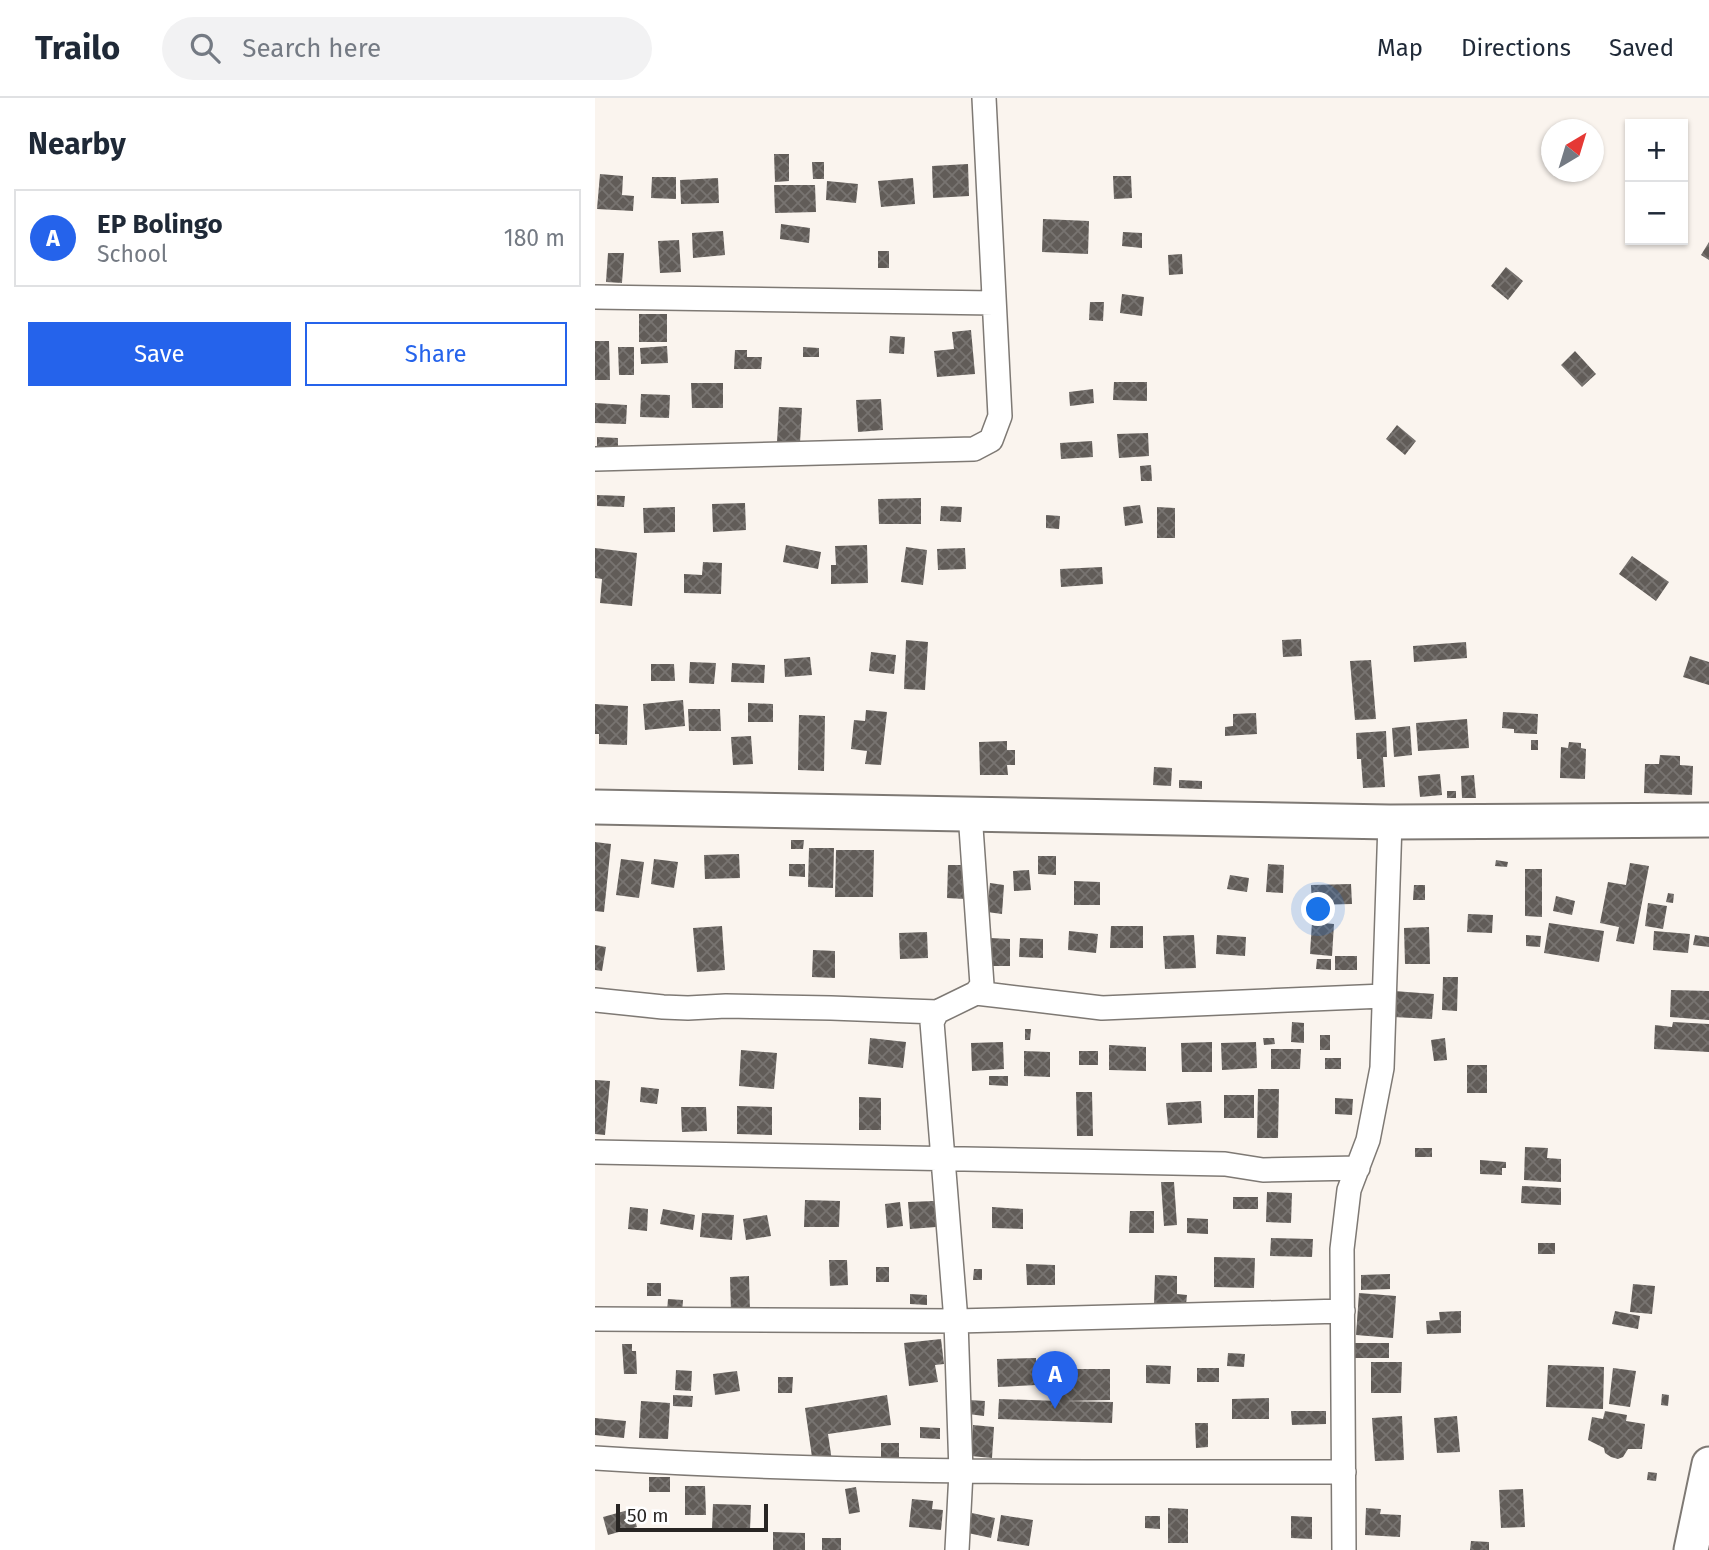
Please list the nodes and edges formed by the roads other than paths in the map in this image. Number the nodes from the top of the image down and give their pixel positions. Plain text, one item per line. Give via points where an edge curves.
1 (984, 98) edge
2 (595, 297) edge
3 (994, 303) junction
4 (595, 459) edge
5 (595, 807) edge
6 (970, 813) junction
7 (1709, 820) edge
8 (1390, 822) junction
9 (976, 993) junction
10 (1384, 996) junction
11 (595, 1000) edge
12 (937, 1012) junction
13 (595, 1152) edge
14 (943, 1160) junction
15 (1358, 1168) junction
16 (1343, 1311) junction
17 (595, 1319) edge
18 (956, 1321) junction
19 (595, 1458) edge
20 (1709, 1464) edge
21 (961, 1472) junction
22 (1344, 1472) junction
23 (957, 1550) edge
24 (1344, 1550) edge
25 (1691, 1550) edge

1 - 3 street
2 - 3 street
3 - 4 street via 1000,416 991,440 974,449
5 - 6 street
6 - 8 street
6 - 9 street via 982,970 982,985
7 - 8 street
8 - 10 street
9 - 10 street via 1102,1008
9 - 12 street
10 - 15 street via 1382,1068
11 - 12 street via 688,1009
12 - 14 street via 932,1023
13 - 14 street
14 - 15 street via 1226,1164 1263,1170
14 - 18 street
15 - 16 street via 1349,1190 1342,1249
16 - 18 street
16 - 22 street
17 - 18 street
18 - 21 street
19 - 21 street
20 - 25 street
21 - 22 street
21 - 23 street
22 - 24 street

